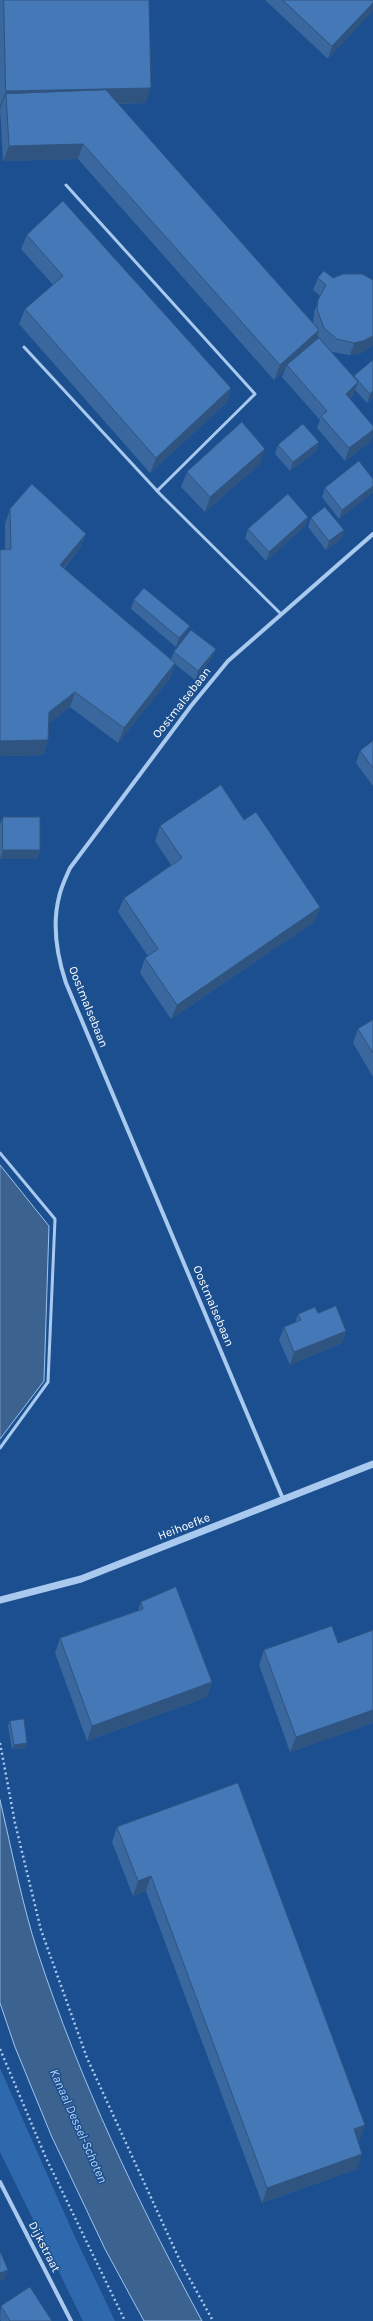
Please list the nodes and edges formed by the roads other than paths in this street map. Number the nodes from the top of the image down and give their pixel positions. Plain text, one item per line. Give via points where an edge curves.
1 (66, 185) dead end
2 (24, 347) dead end
3 (157, 491) junction
4 (373, 534) edge
5 (280, 613) junction
6 (0, 1153) edge
7 (0, 1448) edge
8 (373, 1464) edge
9 (284, 1499) junction
10 (0, 1600) edge
11 (0, 2182) edge
12 (71, 2321) edge

1 - 3 lane via 255,394
2 - 3 lane
3 - 5 lane
4 - 5 street, Oostmalsebaan
5 - 9 street, Oostmalsebaan via 228,661 195,700 70,868 59,896 56,920 57,947 66,983
6 - 7 lane via 55,1219 48,1382
8 - 9 street, Heihoefke
9 - 10 street, Heihoefke via 81,1579
11 - 12 street, Dijkstraat

